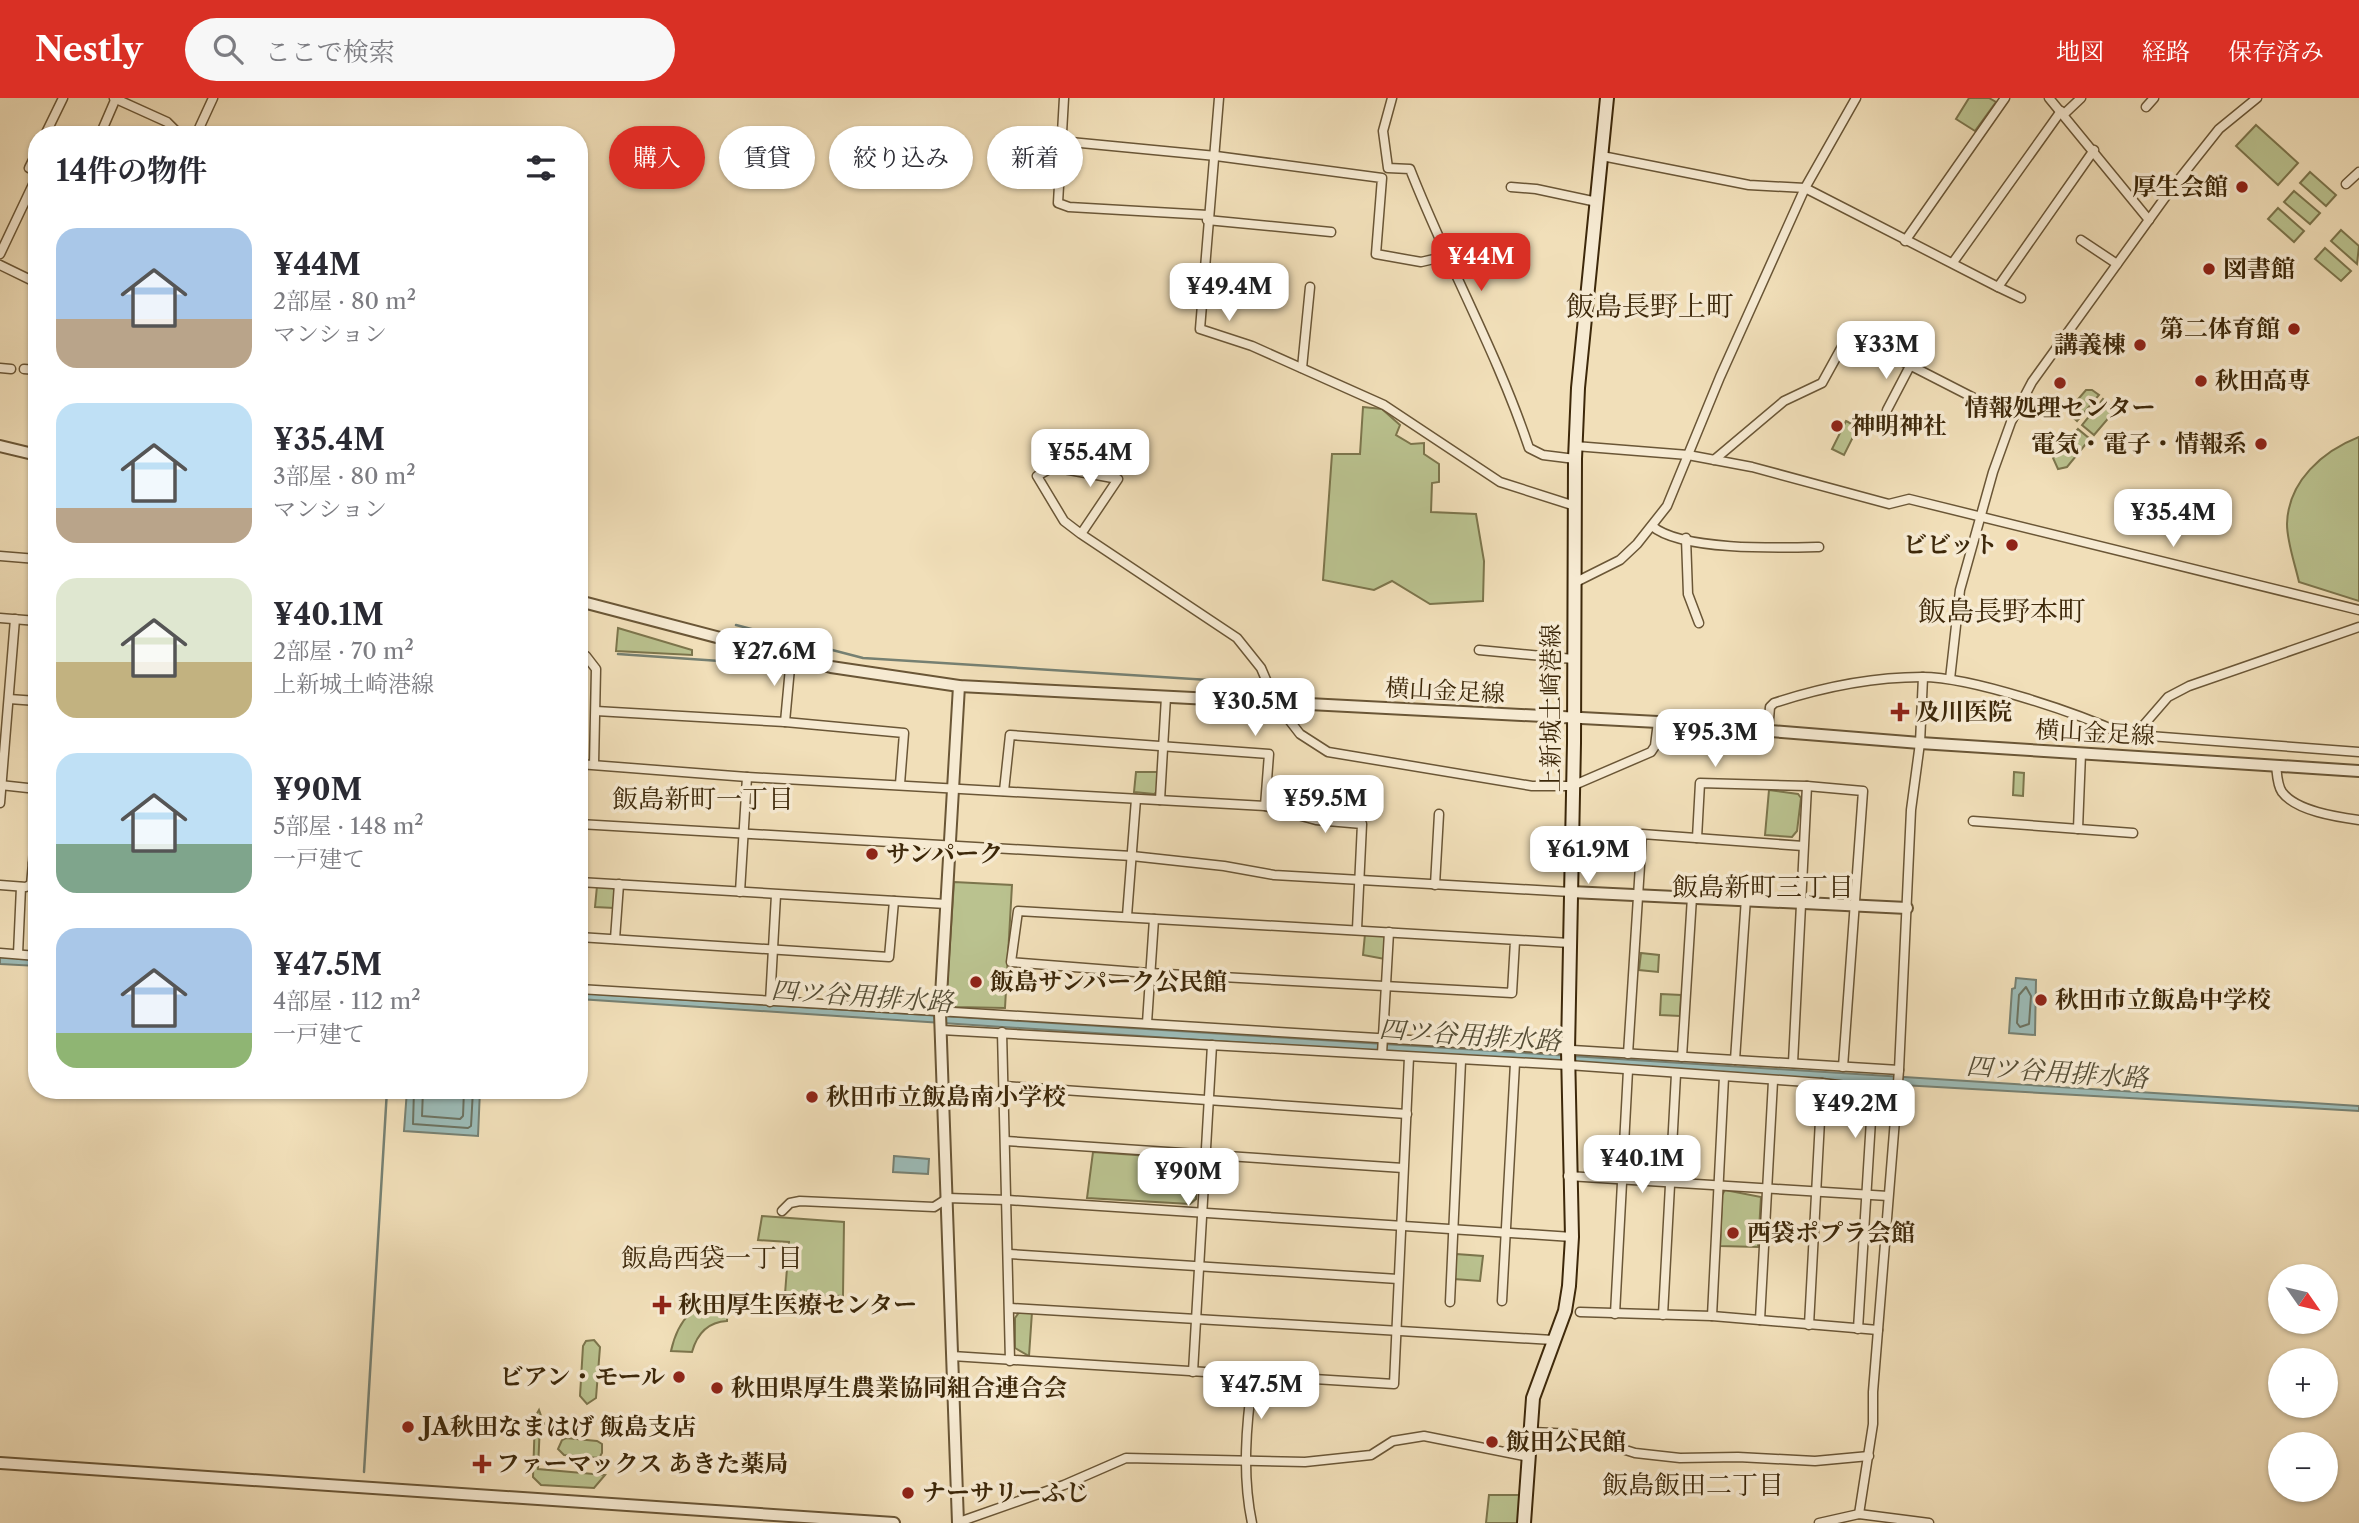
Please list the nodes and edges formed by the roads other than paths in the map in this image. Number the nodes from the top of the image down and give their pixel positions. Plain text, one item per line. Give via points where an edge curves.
1 (63, 98) edge
2 (116, 98) edge
3 (213, 98) edge
4 (1064, 98) edge
5 (1219, 98) edge
6 (1392, 98) edge
7 (1607, 98) edge
8 (1856, 98) edge
9 (2006, 98) edge
10 (2049, 98) edge
11 (2081, 98) edge
12 (2154, 98) edge
13 (2257, 98) edge
14 (2146, 107) dead end
15 (2062, 113) junction
16 (49, 126) edge
17 (104, 126) edge
18 (171, 126) edge
19 (200, 126) edge
20 (1061, 126) edge
21 (1083, 143) edge
22 (2094, 150) junction
23 (1216, 156) junction
24 (1602, 156) junction
25 (2359, 172) edge
26 (2346, 184) dead end
27 (1511, 187) dead end
28 (1805, 188) junction
29 (1058, 189) edge
30 (28, 193) edge
31 (1597, 202) junction
32 (1208, 217) junction
33 (2149, 219) junction
34 (1331, 232) dead end
35 (2081, 240) dead end
36 (1905, 241) junction
37 (0, 254) edge
38 (1447, 256) junction
39 (1954, 261) junction
40 (2117, 264) junction
41 (0, 265) edge
42 (28, 279) edge
43 (1998, 286) junction
44 (1310, 287) dead end
45 (2021, 298) dead end
46 (1910, 366) junction
47 (0, 368) edge
48 (1302, 368) junction
49 (10, 369) dead end
50 (24, 369) dead end
51 (28, 369) edge
52 (1888, 410) dead end
53 (2013, 418) junction
54 (0, 446) edge
55 (1575, 452) junction
56 (28, 453) edge
57 (1688, 455) junction
58 (1714, 460) junction
59 (1575, 506) junction
60 (1980, 516) junction
61 (1652, 526) junction
62 (1080, 534) junction
63 (1686, 538) junction
64 (1819, 547) dead end
65 (0, 556) edge
66 (28, 558) edge
67 (1574, 583) junction
68 (588, 603) edge
69 (2359, 610) edge
70 (0, 618) edge
71 (15, 619) junction
72 (28, 620) edge
73 (1699, 623) dead end
74 (2359, 627) edge
75 (1479, 650) dead end
76 (791, 657) junction
77 (588, 659) edge
78 (1573, 659) junction
79 (1923, 677) junction
80 (1950, 680) junction
81 (959, 686) junction
82 (1166, 697) junction
83 (9, 699) junction
84 (28, 700) edge
85 (1276, 703) junction
86 (596, 711) junction
87 (1573, 719) junction
88 (785, 722) junction
89 (1658, 722) junction
90 (1768, 731) junction
91 (2135, 735) junction
92 (1920, 743) junction
93 (1163, 746) junction
94 (2359, 752) edge
95 (2081, 753) junction
96 (588, 764) edge
97 (594, 764) junction
98 (2276, 765) junction
99 (2359, 771) edge
100 (747, 777) junction
101 (900, 784) junction
102 (1, 785) edge
103 (1572, 786) junction
104 (1807, 786) junction
105 (28, 788) edge
106 (953, 788) junction
107 (1004, 791) junction
108 (1136, 799) junction
109 (1160, 800) junction
110 (0, 803) edge
111 (1265, 806) junction
112 (1439, 814) dead end
113 (2359, 820) edge
114 (1973, 821) dead end
115 (588, 825) edge
116 (2078, 829) junction
117 (2133, 833) dead end
118 (745, 834) junction
119 (1697, 838) junction
120 (1803, 846) junction
121 (950, 847) junction
122 (1132, 856) junction
123 (1361, 880) junction
124 (588, 882) edge
125 (619, 884) junction
126 (0, 885) edge
127 (28, 885) edge
128 (1436, 885) junction
129 (21, 887) junction
130 (740, 892) junction
131 (1571, 892) junction
132 (776, 895) junction
133 (1637, 895) junction
134 (1692, 897) junction
135 (1746, 898) junction
136 (894, 901) junction
137 (1802, 902) junction
138 (946, 904) junction
139 (1854, 905) junction
140 (1907, 908) junction
141 (1127, 916) junction
142 (1154, 919) junction
143 (1357, 929) junction
144 (1389, 932) junction
145 (588, 938) edge
146 (615, 939) junction
147 (1516, 941) junction
148 (1570, 943) junction
149 (772, 948) junction
150 (0, 953) edge
151 (18, 954) junction
152 (28, 955) edge
153 (1149, 973) junction
154 (1386, 987) junction
155 (588, 990) edge
156 (770, 1002) junction
157 (940, 1021) junction
158 (1147, 1023) junction
159 (1002, 1032) junction
160 (1382, 1041) junction
161 (1212, 1045) junction
162 (1382, 1054) junction
163 (1628, 1054) junction
164 (1409, 1057) junction
165 (1682, 1057) junction
166 (1568, 1058) junction
167 (1461, 1060) junction
168 (1735, 1060) junction
169 (1515, 1063) junction
170 (1793, 1063) junction
171 (1843, 1067) junction
172 (1628, 1070) junction
173 (1676, 1074) junction
174 (1724, 1077) junction
175 (1773, 1081) junction
176 (1898, 1081) junction
177 (1822, 1083) junction
178 (1005, 1086) junction
179 (1873, 1088) junction
180 (1210, 1101) junction
181 (1407, 1114) junction
182 (1006, 1141) junction
183 (1206, 1155) junction
184 (1403, 1168) junction
185 (1568, 1176) junction
186 (1623, 1179) junction
187 (1671, 1182) junction
188 (1717, 1185) junction
189 (1769, 1188) junction
190 (1816, 1191) junction
191 (1866, 1195) junction
192 (1888, 1196) junction
193 (948, 1198) junction
194 (1008, 1200) junction
195 (782, 1210) dead end
196 (1202, 1212) junction
197 (1401, 1223) junction
198 (1455, 1227) junction
199 (1507, 1231) junction
200 (1572, 1237) junction
201 (1009, 1254) junction
202 (1199, 1267) junction
203 (1398, 1279) junction
204 (1502, 1301) dead end
205 (1450, 1302) dead end
206 (1011, 1308) junction
207 (1580, 1312) dead end
208 (1615, 1314) junction
209 (1663, 1315) junction
210 (1712, 1316) junction
211 (1195, 1319) junction
212 (1759, 1320) junction
213 (1809, 1325) junction
214 (1858, 1329) junction
215 (1395, 1330) junction
216 (1878, 1330) junction
217 (1553, 1340) junction
218 (952, 1356) junction
219 (1010, 1361) junction
220 (1193, 1372) junction
221 (1253, 1377) junction
222 (1532, 1432) junction
223 (1869, 1456) junction
224 (1529, 1457) junction
225 (0, 1463) edge
226 (1247, 1463) junction
227 (1859, 1514) junction
228 (958, 1522) edge
229 (894, 1523) edge
230 (1252, 1523) edge
231 (1524, 1523) edge
232 (1819, 1523) edge
233 (1929, 1523) edge

1 - 16 street
2 - 17 street
2 - 18 street
3 - 19 street
4 - 20 street
5 - 23 street
6 - 38 street via 1383,131 1388,168 1410,169
7 - 24 main road, 上新城土崎港線
8 - 28 street
9 - 36 street
10 - 15 street
11 - 15 street
12 - 14 street
13 - 33 street via 2219,129
15 - 22 street
15 - 39 street
21 - 23 street
22 - 33 street
22 - 43 street
23 - 32 street
23 - 38 street via 1382,178 1376,254 1421,262
24 - 28 street via 1749,185
24 - 31 main road, 上新城土崎港線
25 - 26 street
27 - 31 street
28 - 36 street
28 - 57 street
29 - 32 street via 1058,203 1069,207
30 - 37 street
31 - 55 main road, 上新城土崎港線 via 1577,388
32 - 34 street
32 - 48 street via 1200,329
33 - 40 street
35 - 40 street
36 - 39 street
38 - 55 street via 1510,390 1529,448 1543,455
39 - 43 street via 1973,277
40 - 53 street via 2032,382
41 - 42 street
43 - 45 street
44 - 48 street
46 - 52 street
46 - 53 street
46 - 58 street via 1849,334 1822,383 1784,401
47 - 49 street
48 - 59 street via 1384,405 1500,482
50 - 51 street
53 - 60 street
54 - 56 street
55 - 57 street
55 - 59 main road, 上新城土崎港線
57 - 58 street
57 - 61 street via 1678,486
58 - 60 street via 1889,504 1909,499
59 - 67 main road, 上新城土崎港線
60 - 69 street
60 - 80 street via 1960,590
61 - 63 street via 1658,532
61 - 67 street via 1620,559
62 - 62 street via 1064,521 1037,475 1053,467 1118,479
62 - 85 street via 1237,638 1261,668
63 - 64 street via 1756,548
63 - 73 street via 1688,594
65 - 66 street
67 - 78 main road, 上新城土崎港線
68 - 76 street, 横山金足線
70 - 71 street
71 - 72 street
71 - 83 street
74 - 91 street via 2189,686 2168,697
75 - 78 street
76 - 81 street, 横山金足線 via 852,672
76 - 88 street
77 - 86 street via 596,669
78 - 87 main road, 上新城土崎港線
79 - 80 street
79 - 90 street via 1825,686 1774,703
79 - 92 street
80 - 91 street
81 - 82 street, 横山金足線
81 - 106 street
82 - 85 street, 横山金足線
82 - 93 street
83 - 84 street
83 - 102 street
85 - 87 street, 横山金足線
85 - 103 street via 1300,734 1328,752 1532,786
86 - 88 street
86 - 97 street
87 - 89 street, 横山金足線
87 - 103 main road, 上新城土崎港線
88 - 101 street via 904,733
89 - 90 street, 横山金足線
89 - 103 street via 1656,746 1651,752
90 - 92 street, 横山金足線
91 - 94 street
92 - 95 street, 横山金足線
92 - 140 street via 1911,810
93 - 107 street via 1010,735
93 - 109 street
93 - 111 street via 1269,754
95 - 98 street, 横山金足線
95 - 116 street
96 - 97 street
97 - 100 street
98 - 99 street, 横山金足線
98 - 113 street via 2280,790 2287,796
100 - 101 street
100 - 118 street
101 - 106 street
102 - 105 street
102 - 110 street
103 - 131 main road, 上新城土崎港線
104 - 119 street via 1700,783
104 - 120 street
104 - 139 street via 1863,791
106 - 107 street
106 - 121 street
107 - 108 street
108 - 109 street
108 - 122 street
109 - 111 street
111 - 123 street via 1316,820 1363,824
112 - 128 street
114 - 116 street
115 - 118 street
116 - 117 street
118 - 121 street
118 - 130 street
119 - 120 street
119 - 133 street via 1642,834
120 - 137 street
121 - 122 street
121 - 138 street
122 - 123 street via 1274,876
122 - 141 street
123 - 128 street
123 - 143 street
124 - 125 street
125 - 130 street
125 - 146 street
126 - 129 street
127 - 129 street
128 - 131 street
129 - 151 street
130 - 132 street
131 - 133 street
131 - 148 main road, 上新城土崎港線
132 - 136 street
132 - 149 street
133 - 134 street
133 - 163 street
134 - 135 street
134 - 165 street
135 - 137 street
135 - 168 street
136 - 138 street
136 - 149 street via 890,957
137 - 139 street
137 - 170 street
138 - 157 street
139 - 140 street
139 - 171 street
140 - 176 street
141 - 142 street
141 - 153 street via 1018,911 1010,962
142 - 143 street
142 - 153 street
143 - 144 street
144 - 147 street
144 - 154 street
145 - 146 street
146 - 149 street
147 - 148 street
147 - 154 street via 1512,993
148 - 166 main road, 上新城土崎港線
149 - 156 street
150 - 151 street
151 - 152 street
153 - 154 street
153 - 158 street
154 - 160 street
155 - 156 street
156 - 157 street
157 - 158 street
157 - 159 street
157 - 193 street
158 - 160 street
159 - 161 street
159 - 178 street
160 - 162 street
160 - 166 street
161 - 162 street
161 - 180 street
162 - 164 street
163 - 165 street
163 - 166 street
164 - 167 street
164 - 181 street
165 - 168 street
166 - 169 street
166 - 172 street
166 - 185 main road, 上新城土崎港線
167 - 169 street
167 - 198 street
168 - 170 street
169 - 199 street
170 - 171 street
171 - 176 street
172 - 173 street
172 - 186 street
173 - 174 street
173 - 187 street
174 - 175 street
174 - 188 street
175 - 177 street
175 - 189 street
176 - 179 street
176 - 192 street
177 - 179 street
177 - 190 street
178 - 180 street
178 - 182 street
179 - 191 street
180 - 181 street
180 - 183 street
181 - 184 street
182 - 183 street
182 - 194 street
183 - 184 street
183 - 196 street
184 - 197 street
185 - 186 street
185 - 200 main road, 上新城土崎港線
186 - 187 street
186 - 208 street
187 - 188 street
187 - 209 street
188 - 189 street
188 - 210 street
189 - 190 street
189 - 212 street
190 - 191 street
190 - 213 street
191 - 192 street
191 - 214 street
192 - 216 street
193 - 194 street
193 - 195 street via 934,1207 800,1201
193 - 218 street
194 - 196 street
194 - 201 street
196 - 197 street
196 - 202 street
197 - 198 street
197 - 203 street
198 - 199 street
198 - 205 street
199 - 200 street
199 - 204 street
200 - 217 main road, 上新城土崎港線 via 1569,1286
201 - 202 street
201 - 206 street
202 - 203 street
202 - 211 street
203 - 215 street
206 - 211 street
206 - 219 street
207 - 208 street
208 - 209 street
209 - 210 street
210 - 212 street
211 - 215 street
211 - 220 street
212 - 213 street
213 - 214 street
214 - 216 street
215 - 217 street
215 - 221 street via 1394,1384
216 - 223 street
217 - 222 main road, 上新城土崎港線 via 1533,1398
218 - 219 street
218 - 228 street
219 - 220 street
220 - 221 street
221 - 226 street via 1246,1423
222 - 223 street via 1575,1434 1660,1457 1815,1461
222 - 224 main road, 上新城土崎港線
223 - 227 street
224 - 226 street via 1424,1436 1393,1441 1371,1455
224 - 231 main road, 上新城土崎港線
225 - 229 street
226 - 228 street via 1126,1458
226 - 230 street
227 - 232 street
227 - 233 street

